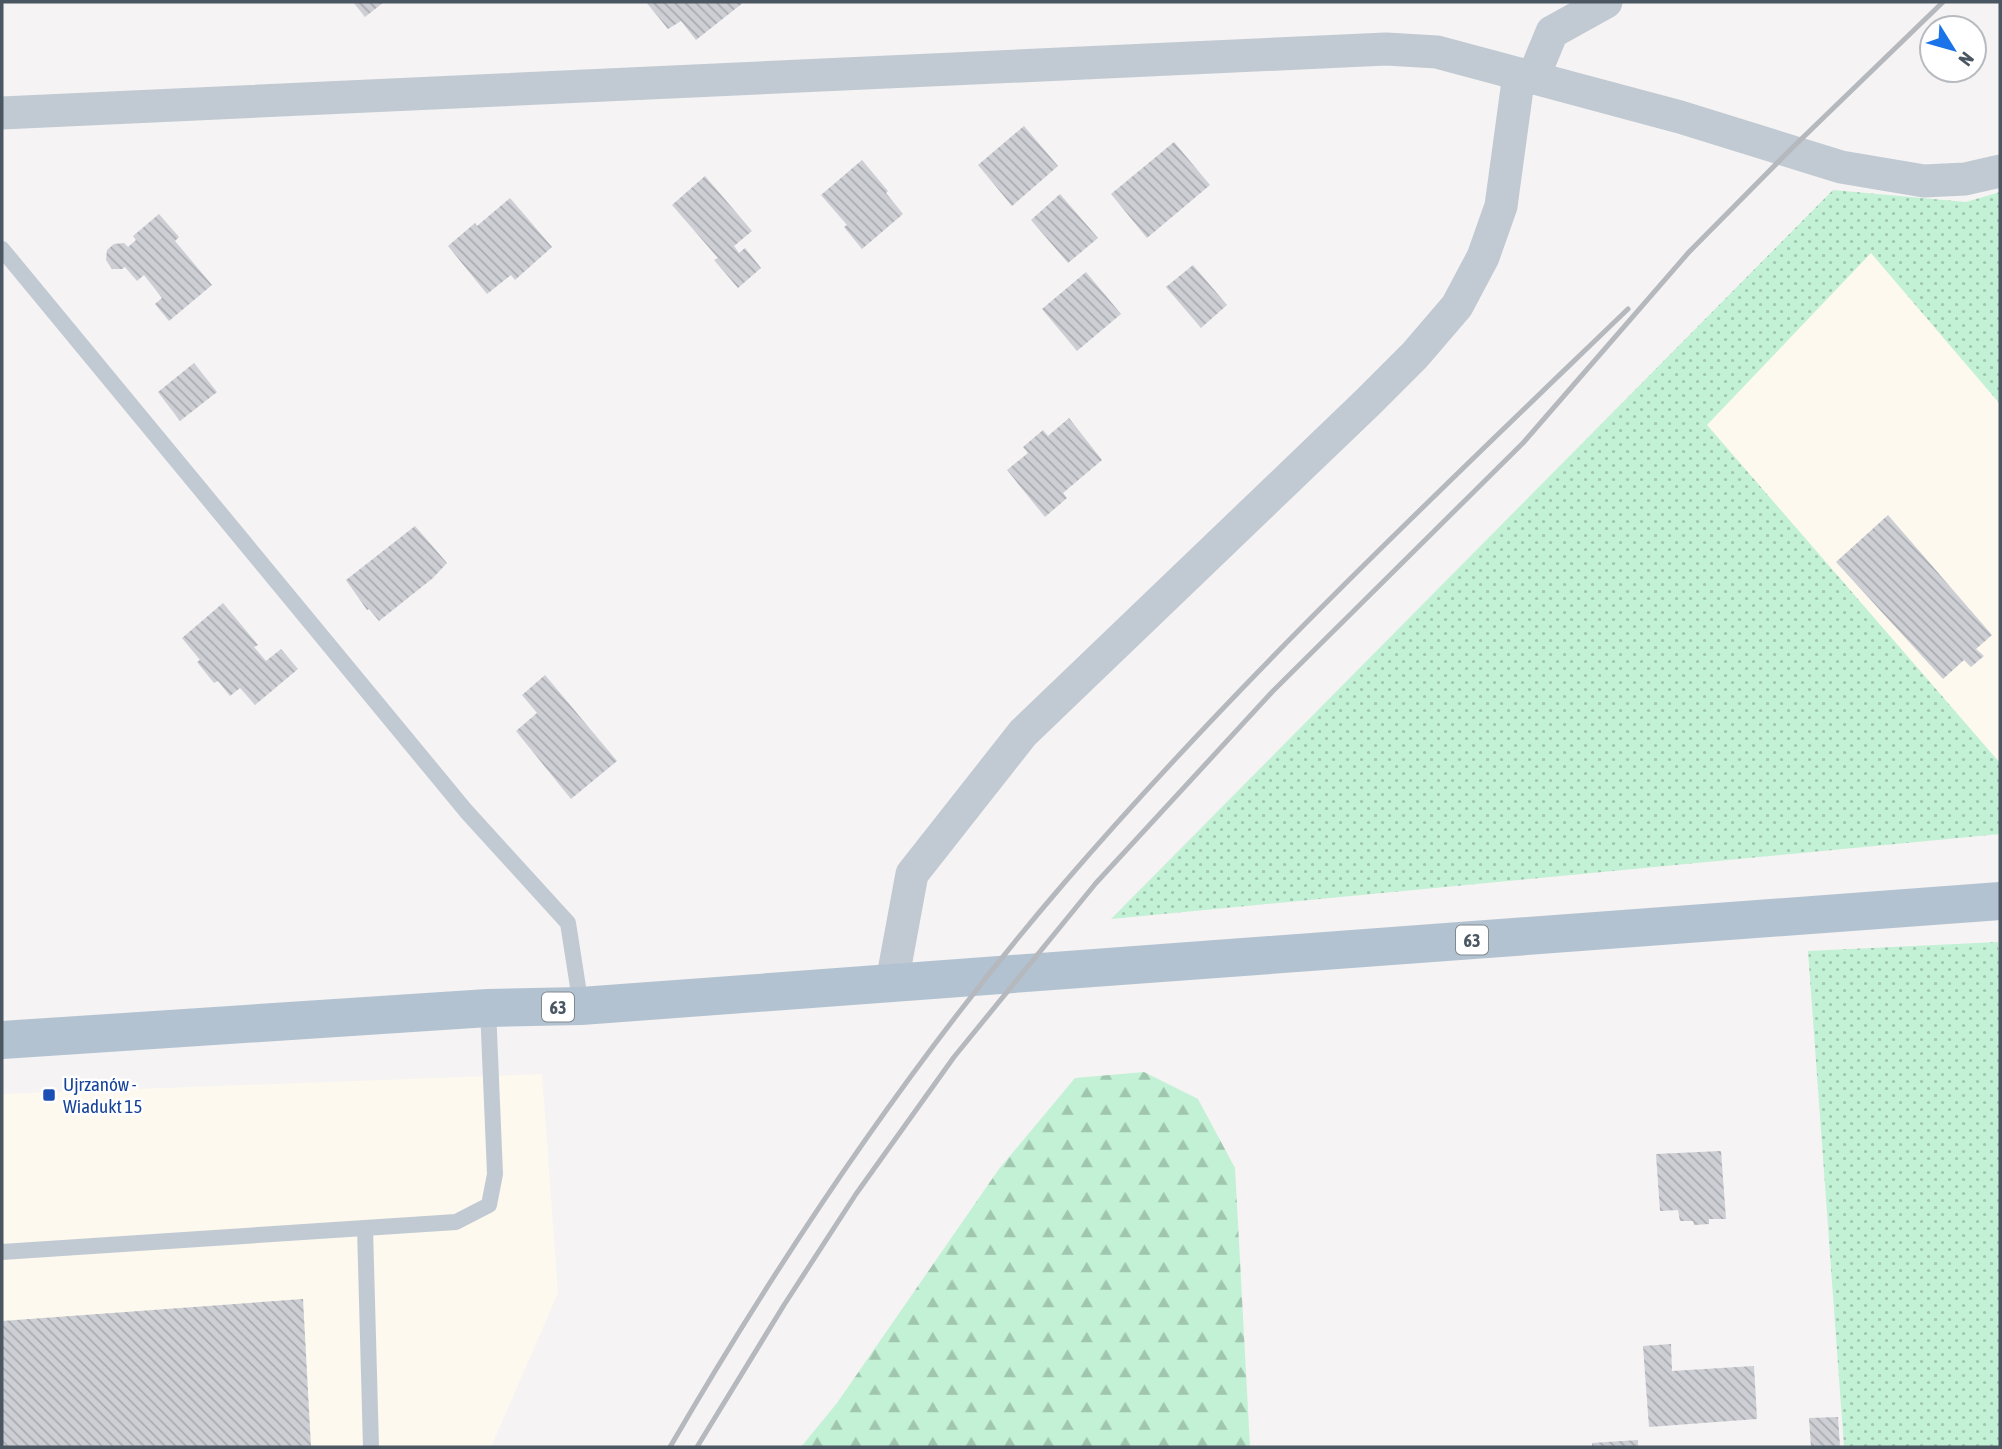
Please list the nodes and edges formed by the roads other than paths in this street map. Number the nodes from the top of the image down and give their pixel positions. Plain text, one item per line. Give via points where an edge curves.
1 (1606, 2) edge
2 (1526, 77) junction
3 (2, 113) edge
4 (2000, 171) edge
5 (2, 249) edge
6 (2000, 901) edge
7 (892, 982) junction
8 (581, 1006) junction
9 (488, 1008) junction
10 (2, 1040) edge
11 (365, 1228) junction
12 (2, 1252) edge
13 (371, 1447) edge

1 - 2 street via 1552,32
2 - 3 street via 1437,52 1386,49
2 - 4 street via 1680,117 1841,167 1924,181
2 - 7 street via 1501,206 1483,257 1457,306 1377,393 1023,733 912,874
5 - 8 lane via 466,811 568,923
6 - 7 main road, 63
7 - 8 main road, 63
8 - 9 main road, 63
9 - 10 main road, 63
9 - 11 lane via 495,1174 489,1205 456,1222
11 - 12 lane
11 - 13 lane

